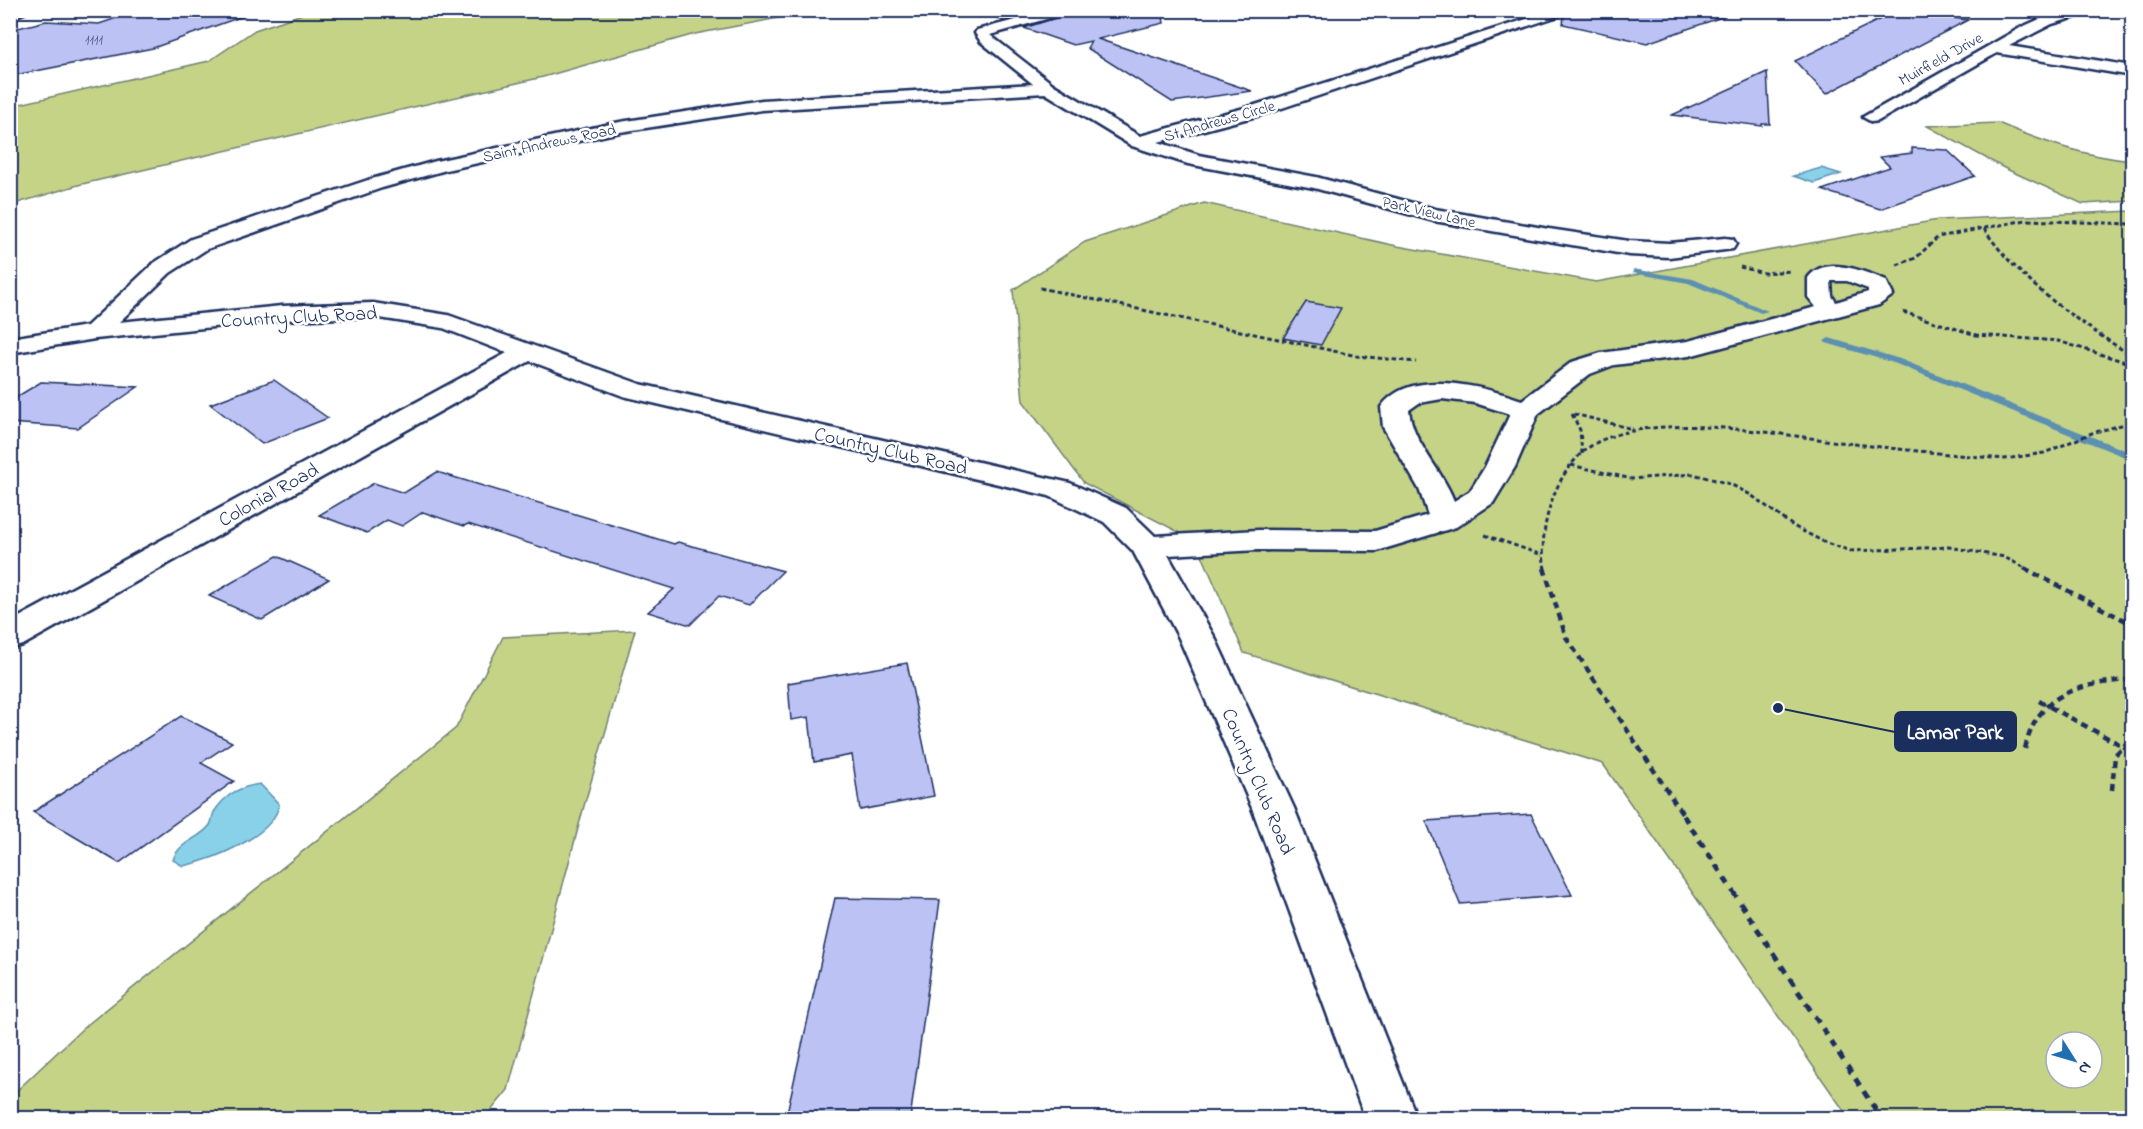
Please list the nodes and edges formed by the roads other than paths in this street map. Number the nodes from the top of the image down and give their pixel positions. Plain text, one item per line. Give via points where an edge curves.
1 (25, 10) edge
2 (1072, 10) edge
3 (1570, 10) edge
4 (2094, 10) edge
5 (10, 15) edge
6 (1995, 48) junction
7 (2133, 71) edge
8 (1048, 88) junction
9 (1872, 117) dead end
10 (1138, 142) junction
11 (1725, 244) dead end
12 (1829, 309) junction
13 (95, 332) junction
14 (10, 346) edge
15 (527, 352) junction
16 (1536, 402) junction
17 (1445, 520) junction
18 (1146, 546) junction
19 (10, 637) edge
20 (1391, 1119) edge

1 - 5 street
2 - 8 street, St Andrews Circle via 982,33
3 - 10 street, St Andrews Circle via 1258,110
4 - 6 street, Muirfield Drive via 2047,21
6 - 7 street
6 - 9 street, Muirfield Drive
8 - 10 street, St Andrews Circle
8 - 13 street, Saint Andrews Road via 762,105 620,127 443,165 200,244 162,268
10 - 11 street, Park View Lane via 1195,160 1316,183 1434,215 1629,248 1669,250
12 - 12 street via 1871,300 1881,294 1878,285 1851,276 1825,274 1819,278 1820,297
12 - 16 street via 1689,348 1610,358 1581,368
13 - 14 street, Country Club Road
13 - 15 street, Country Club Road via 282,313 373,310 448,322
15 - 18 street, Country Club Road via 632,390 1059,489 1115,515
15 - 19 street, Colonial Road
16 - 17 street via 1482,497
16 - 17 street via 1447,391 1406,397 1395,407 1397,427 1434,489
17 - 18 street via 1377,542 1258,540
18 - 20 street, Country Club Road via 1197,638 1273,808

